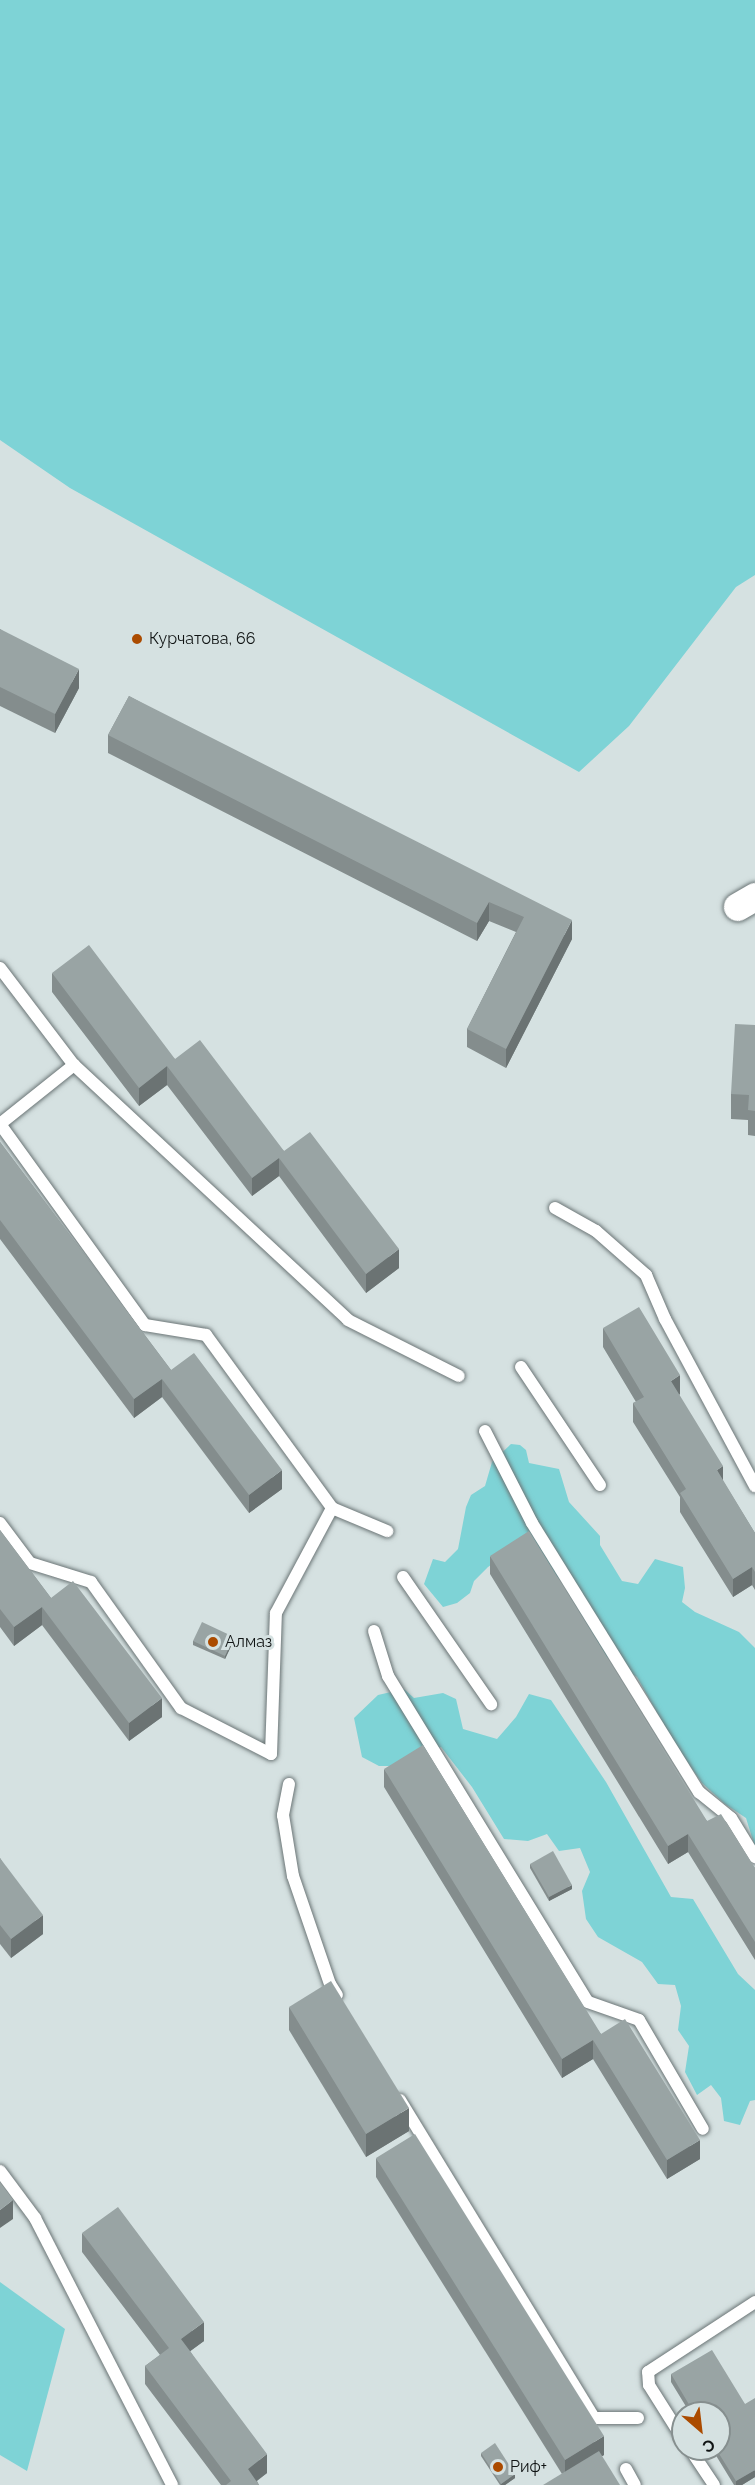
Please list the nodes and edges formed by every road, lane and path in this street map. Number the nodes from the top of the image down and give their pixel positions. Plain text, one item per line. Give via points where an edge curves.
1 (0, 968) edge
2 (74, 1065) junction
3 (0, 1124) edge
4 (555, 1208) dead end
5 (521, 1367) dead end
6 (459, 1376) dead end
7 (485, 1431) dead end
8 (600, 1485) dead end
9 (755, 1486) edge
10 (332, 1508) junction
11 (0, 1523) edge
12 (387, 1531) dead end
13 (404, 1577) dead end
14 (374, 1631) dead end
15 (491, 1704) dead end
16 (289, 1784) dead end
17 (755, 1857) edge
18 (342, 2004) edge
19 (392, 2086) edge
20 (703, 2128) dead end
21 (0, 2170) edge
22 (755, 2302) edge
23 (638, 2418) dead end
24 (671, 2420) edge
25 (698, 2461) edge
26 (626, 2469) dead end
27 (172, 2485) edge
28 (635, 2485) edge
29 (714, 2485) edge

1 - 2 lane
2 - 3 lane
2 - 6 lane via 348,1320
3 - 10 lane via 145,1324 206,1335
4 - 9 lane via 596,1231 646,1275 665,1319
5 - 8 lane
7 - 17 lane via 532,1523 699,1792 731,1818
10 - 11 lane via 276,1613 271,1754 182,1708 91,1582 30,1563
10 - 12 lane
13 - 15 lane
14 - 20 lane via 387,1676 588,2002 639,2020
16 - 18 lane via 283,1815 293,1876 330,1984
19 - 23 lane via 594,2418
21 - 27 lane via 35,2218
22 - 24 lane via 648,2372 649,2385
25 - 29 lane
26 - 28 lane

